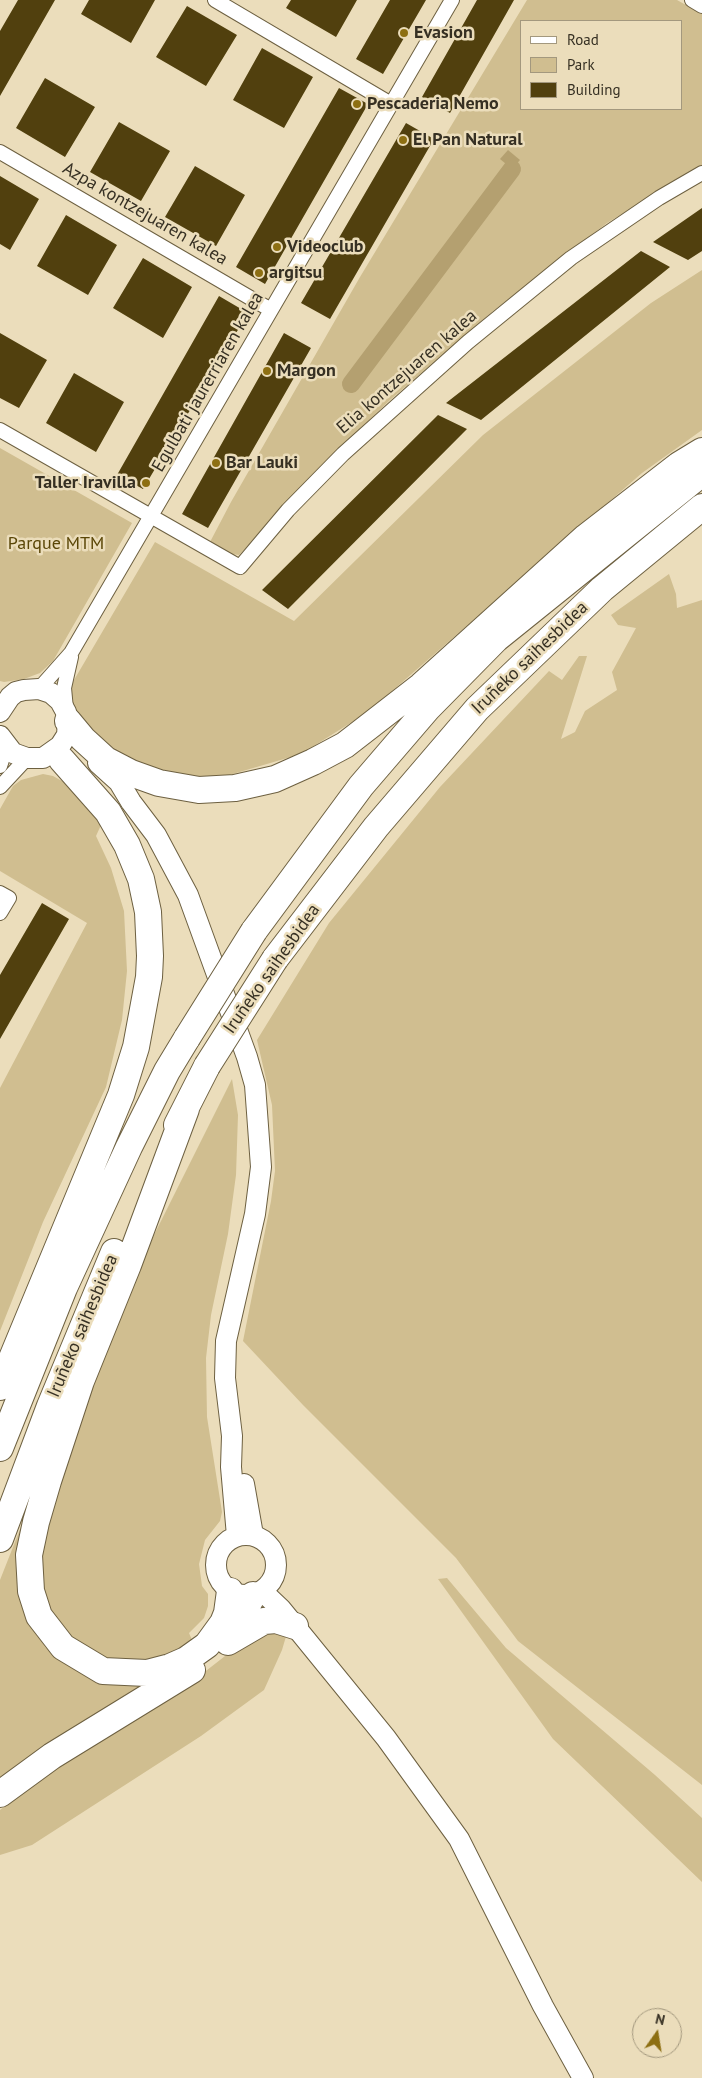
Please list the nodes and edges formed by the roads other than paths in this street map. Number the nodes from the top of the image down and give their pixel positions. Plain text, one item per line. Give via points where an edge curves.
1 (215, 0) edge
2 (452, 0) edge
3 (692, 0) edge
4 (702, 6) edge
5 (391, 104) junction
6 (0, 152) edge
7 (702, 173) edge
8 (271, 310) junction
9 (0, 430) edge
10 (702, 452) edge
11 (702, 473) edge
12 (702, 507) edge
13 (152, 518) junction
14 (71, 654) junction
15 (39, 689) junction
16 (3, 700) edge
17 (67, 723) junction
18 (1, 739) edge
19 (56, 757) junction
20 (28, 758) junction
21 (0, 766) edge
22 (0, 787) edge
23 (131, 802) junction
24 (0, 893) edge
25 (0, 913) edge
26 (166, 1071) junction
27 (186, 1109) junction
28 (94, 1160) junction
29 (0, 1387) edge
30 (0, 1448) edge
31 (245, 1536) junction
32 (0, 1539) edge
33 (255, 1589) junction
34 (296, 1626) junction
35 (227, 1643) junction
36 (332, 1670) junction
37 (0, 1794) edge
38 (583, 2078) edge

1 - 5 street
2 - 5 street, Egulbati jaurerriaren kalea
3 - 4 street
5 - 8 street, Egulbati jaurerriaren kalea
6 - 8 street, Azpa kontzejuaren kalea
7 - 13 street, Elia kontzejuaren kalea via 571,258 461,348 343,454 288,510 240,567
8 - 13 street, Egulbati jaurerriaren kalea
9 - 13 street, Elia kontzejuaren kalea
10 - 17 highway via 680,465 586,537 421,686 352,740 275,779 235,788 199,790 158,784 106,760
11 - 26 highway, Iruñeko saihesbidea, bridge via 496,639 442,694 361,786 254,931
12 - 27 highway, Iruñeko saihesbidea, bridge via 602,589 477,710 376,827 275,959 207,1066
13 - 14 street, Egulbati jaurerriaren kalea
14 - 15 street, Egulbati jaurerriaren kalea
14 - 17 street, Egulbati jaurerriaren kalea via 64,688
15 - 16 street via 24,690
15 - 17 street via 60,701
17 - 19 street
17 - 23 street via 119,782
18 - 20 street via 13,753
18 - 21 street via 3,757
19 - 20 street
19 - 23 street via 89,772
19 - 28 highway via 108,812 127,844 141,879 148,912 149,977 136,1046 121,1095
20 - 22 street
23 - 31 street via 156,835 188,895 255,1085 261,1167 255,1214 226,1341 225,1378 232,1436 240,1466
24 - 25 street via 9,898
26 - 28 highway
26 - 30 highway, Iruñeko saihesbidea via 64,1288
27 - 32 highway, Iruñeko saihesbidea via 112,1255
27 - 33 highway via 81,1381 48,1481 29,1555 31,1592 39,1616 63,1647 103,1671 147,1673 186,1660 207,1645 227,1613
28 - 29 highway
31 - 33 street via 266,1542 277,1564
31 - 33 street via 228,1540 219,1550 215,1564 218,1578
33 - 34 street
33 - 35 highway
33 - 36 street via 302,1619
34 - 35 highway via 276,1620 264,1621
34 - 36 street
35 - 37 highway via 190,1671 52,1756
36 - 38 street via 459,1839

